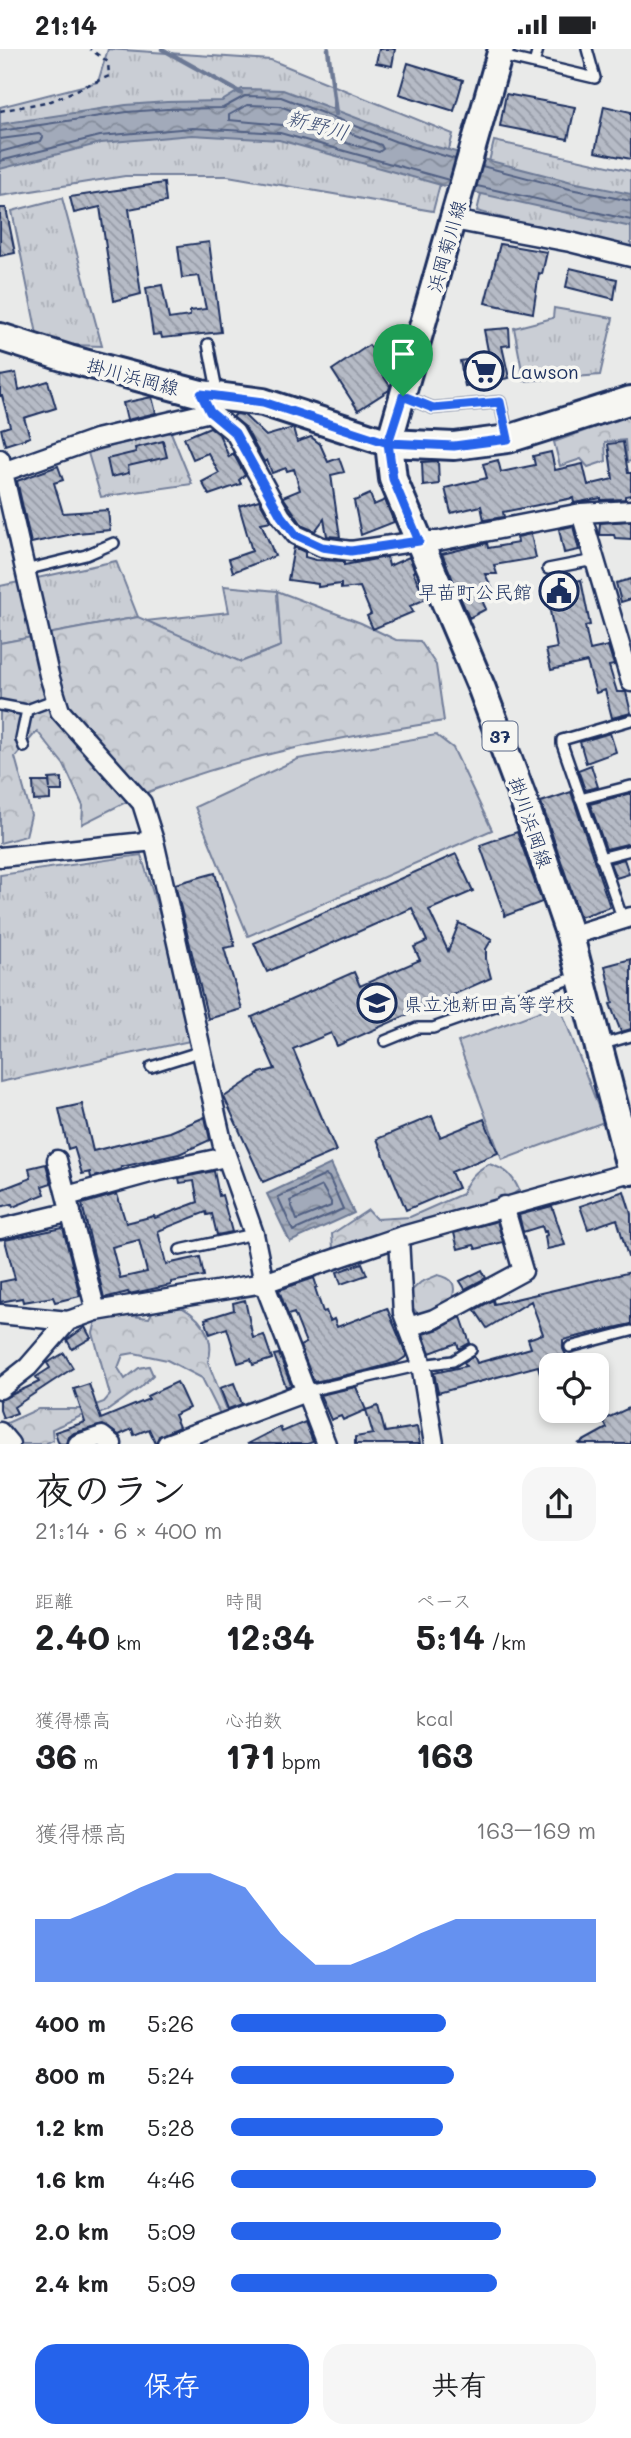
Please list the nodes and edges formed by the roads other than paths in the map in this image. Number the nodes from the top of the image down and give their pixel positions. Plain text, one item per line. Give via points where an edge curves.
1 (538, 49) edge
2 (587, 49) edge
3 (500, 53) edge
4 (534, 64) junction
5 (454, 217) junction
6 (631, 257) edge
7 (0, 337) edge
8 (208, 344) dead end
9 (403, 396) junction
10 (631, 400) edge
11 (210, 401) junction
12 (508, 439) junction
13 (388, 443) junction
14 (1, 468) edge
15 (631, 510) edge
16 (580, 513) junction
17 (419, 541) junction
18 (114, 543) dead end
19 (594, 559) junction
20 (548, 569) dead end
21 (25, 570) junction
22 (623, 627) edge
23 (631, 683) edge
24 (56, 699) junction
25 (0, 705) edge
26 (27, 710) junction
27 (631, 720) edge
28 (24, 747) dead end
29 (631, 786) edge
30 (580, 799) junction
31 (154, 841) junction
32 (631, 850) edge
33 (0, 857) edge
34 (600, 858) junction
35 (627, 918) edge
36 (570, 936) junction
37 (580, 976) junction
38 (631, 1036) edge
39 (385, 1041) dead end
40 (598, 1045) junction
41 (202, 1051) junction
42 (151, 1067) dead end
43 (226, 1157) junction
44 (57, 1160) dead end
45 (631, 1171) edge
46 (69, 1204) junction
47 (504, 1206) junction
48 (0, 1229) edge
49 (254, 1234) junction
50 (399, 1237) junction
51 (180, 1250) dead end
52 (264, 1283) junction
53 (96, 1311) junction
54 (0, 1314) edge
55 (68, 1321) junction
56 (408, 1327) junction
57 (631, 1331) edge
58 (570, 1347) dead end
59 (471, 1350) dead end
60 (421, 1365) junction
61 (0, 1389) edge
62 (307, 1391) junction
63 (0, 1432) edge
64 (10, 1444) edge
65 (78, 1444) edge
66 (112, 1444) edge
67 (167, 1444) edge
68 (326, 1444) edge
69 (434, 1444) edge

1 - 4 lane
2 - 4 lane via 595,78
3 - 4 lane
3 - 5 main road, 浜岡菊川線
5 - 6 street
5 - 9 main road, 浜岡菊川線
7 - 11 main road, 掛川浜岡線
8 - 11 lane
9 - 12 lane via 433,408 500,402
9 - 13 main road, 浜岡菊川線
10 - 12 main road, 掛川浜岡線
11 - 13 main road, 掛川浜岡線 via 263,402
11 - 14 street
11 - 17 street via 235,433 296,535 322,547 351,551
12 - 13 main road, 掛川浜岡線 via 454,446
13 - 17 main road, 掛川浜岡線 / 37 via 393,479
14 - 21 street
15 - 16 street
16 - 17 street
16 - 19 street
17 - 36 main road, 掛川浜岡線 / 37 via 482,688
18 - 21 lane
19 - 20 lane
19 - 22 street
21 - 24 street
22 - 23 street
24 - 26 lane
24 - 31 street via 60,711 142,803
25 - 26 lane
26 - 28 lane via 21,740
27 - 30 lane via 562,740
29 - 30 lane
30 - 34 lane
31 - 33 street
31 - 41 street
32 - 34 lane
34 - 35 lane
35 - 36 street
36 - 37 main road, 掛川浜岡線 / 37
37 - 39 lane
37 - 40 main road, 掛川浜岡線 / 37
38 - 40 lane
40 - 45 main road, 掛川浜岡線 / 37
41 - 42 lane
41 - 43 street
43 - 46 street via 150,1173
43 - 49 street
44 - 46 street
45 - 47 street
46 - 48 street
46 - 53 street
47 - 50 street
47 - 56 street via 523,1271 434,1319
49 - 51 lane
49 - 52 street
50 - 52 street
50 - 56 street via 402,1313
52 - 53 street
52 - 62 street
53 - 55 street
54 - 55 street
55 - 61 street via 28,1367
56 - 60 street
57 - 58 lane
59 - 60 lane via 453,1361
60 - 62 lane
60 - 69 street
62 - 67 street
62 - 68 street
63 - 64 street
65 - 66 street via 102,1436

